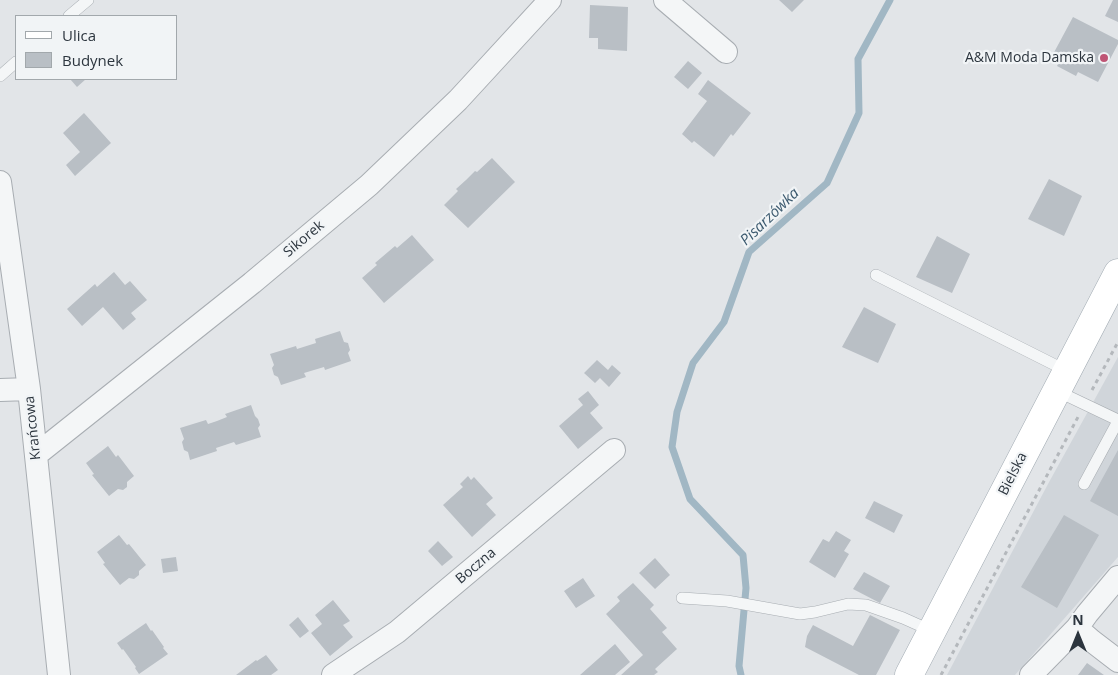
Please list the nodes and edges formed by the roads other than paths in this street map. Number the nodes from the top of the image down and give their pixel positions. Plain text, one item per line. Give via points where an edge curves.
1 (88, 0) edge
2 (550, 0) edge
3 (665, 0) edge
4 (70, 15) edge
5 (726, 52) dead end
6 (15, 63) edge
7 (0, 76) edge
8 (0, 182) edge
9 (1118, 273) edge
10 (876, 275) dead end
11 (1062, 381) junction
12 (28, 389) junction
13 (0, 390) edge
14 (1118, 420) edge
15 (614, 450) dead end
16 (36, 455) junction
17 (1084, 484) dead end
18 (1118, 577) edge
19 (682, 598) dead end
20 (1077, 628) junction
21 (932, 630) junction
22 (1118, 661) edge
23 (59, 675) edge
24 (333, 675) edge
25 (909, 675) edge
26 (1031, 675) edge

1 - 4 lane
2 - 16 street, Sikorek via 458,100 369,185
3 - 5 street
6 - 7 lane
8 - 12 street, Krańcowa
9 - 11 main road, Bielska
10 - 11 lane
11 - 14 lane via 1085,404
11 - 21 main road, Bielska
12 - 13 street
12 - 16 street, Krańcowa
14 - 17 lane
15 - 24 street, Boczna via 397,632
16 - 23 street, Krańcowa
18 - 20 street
19 - 21 lane via 727,601 800,614 848,604 866,606
20 - 22 street
20 - 26 street
21 - 25 main road, Bielska

